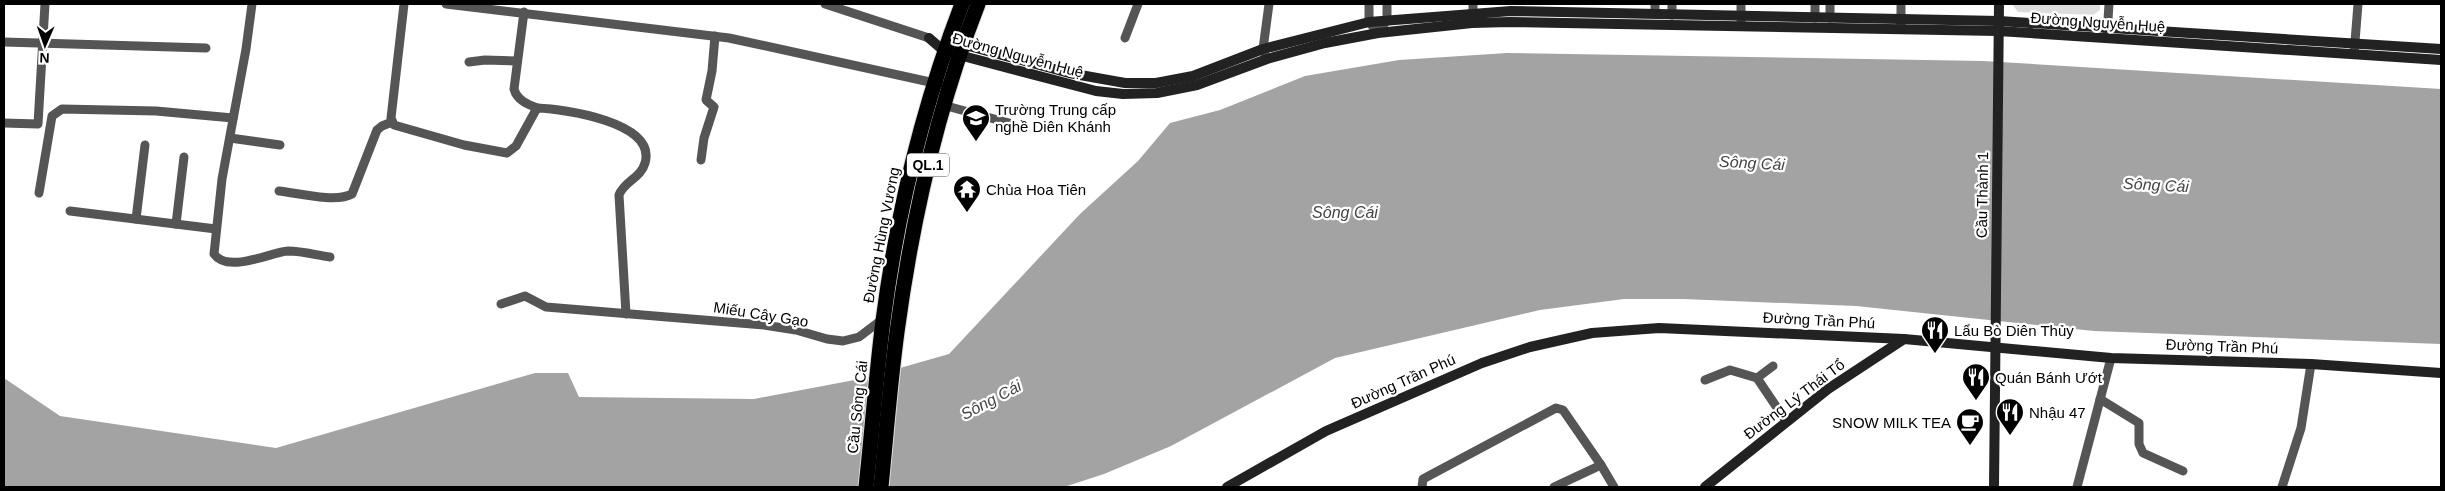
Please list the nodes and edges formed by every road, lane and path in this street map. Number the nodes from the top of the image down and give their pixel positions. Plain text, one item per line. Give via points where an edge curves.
1 (45, 4) edge
2 (252, 4) edge
3 (404, 4) edge
4 (446, 4) edge
5 (825, 4) edge
6 (962, 4) edge
7 (978, 4) edge
8 (1138, 4) edge
9 (1269, 4) edge
10 (1369, 4) edge
11 (1387, 4) edge
12 (1672, 4) edge
13 (1741, 4) edge
14 (1815, 4) edge
15 (1830, 4) edge
16 (1901, 4) edge
17 (1999, 4) edge
18 (2109, 4) edge
19 (2358, 4) edge
20 (1473, 8) edge
21 (1492, 8) edge
22 (1655, 9) edge
23 (524, 12) junction
24 (1578, 13) edge
25 (1672, 15) junction
26 (1815, 18) junction
27 (1830, 18) junction
28 (1387, 20) junction
29 (1741, 21) junction
30 (1369, 22) junction
31 (1901, 24) junction
32 (1999, 26) junction
33 (1378, 33) junction
34 (2107, 33) junction
35 (715, 36) junction
36 (929, 38) joint
37 (1125, 38) dead end
38 (4, 42) edge
39 (43, 43) junction
40 (953, 47) junction
41 (206, 48) dead end
42 (2355, 49) junction
43 (2441, 49) edge
44 (1265, 54) junction
45 (2441, 60) edge
46 (517, 61) junction
47 (469, 62) dead end
48 (933, 82) junction
49 (949, 87) junction
50 (943, 104) junction
51 (537, 108) junction
52 (233, 118) junction
53 (392, 122) junction
54 (4, 123) edge
55 (1009, 123) dead end
56 (230, 138) junction
57 (145, 145) dead end
58 (280, 145) dead end
59 (184, 157) dead end
60 (702, 160) dead end
61 (279, 190) dead end
62 (39, 193) dead end
63 (70, 211) dead end
64 (136, 219) junction
65 (176, 224) junction
66 (216, 229) junction
67 (330, 257) dead end
68 (500, 304) dead end
69 (626, 314) junction
70 (888, 327) junction
71 (1904, 339) junction
72 (1995, 346) junction
73 (2111, 358) junction
74 (2311, 364) junction
75 (1772, 366) dead end
76 (2441, 373) edge
77 (1757, 378) junction
78 (1705, 380) dead end
79 (2100, 399) junction
80 (1786, 421) junction
81 (1600, 464) junction
82 (2183, 471) dead end
83 (866, 487) edge
84 (881, 487) edge
85 (1227, 487) edge
86 (1422, 487) edge
87 (1554, 487) edge
88 (1614, 487) edge
89 (1705, 487) edge
90 (1994, 487) edge
91 (2077, 487) edge
92 (2282, 487) edge

1 - 39 street
2 - 52 street
3 - 53 street
4 - 23 street
5 - 36 street
6 - 40 highway, Đường Hùng Vương / QL.1
7 - 40 highway, Đường Hùng Vương / QL.1
8 - 37 street
9 - 44 street
10 - 30 street
11 - 28 street
12 - 25 street
13 - 29 street
14 - 26 street
15 - 27 street
16 - 31 street
17 - 32 main road, Cầu Thành 1
18 - 34 street
19 - 42 street
20 - 21 main road, Đường Nguyễn Huệ
20 - 28 main road, Đường Nguyễn Huệ
21 - 24 main road, Đường Nguyễn Huệ
22 - 24 main road, Đường Nguyễn Huệ
22 - 25 main road, Đường Nguyễn Huệ
23 - 35 street
23 - 46 street
24 - 29 main road, Đường Nguyễn Huệ
24 - 33 main road, Đường Nguyễn Huệ
25 - 29 main road, Đường Nguyễn Huệ
26 - 27 main road, Đường Nguyễn Huệ
26 - 29 main road, Đường Nguyễn Huệ
27 - 31 main road, Đường Nguyễn Huệ
28 - 30 main road, Đường Nguyễn Huệ
28 - 33 street
29 - 31 main road, Đường Nguyễn Huệ
30 - 33 street
30 - 44 main road, Đường Nguyễn Huệ
31 - 32 main road, Đường Nguyễn Huệ
32 - 34 main road, Đường Nguyễn Huệ
32 - 72 main road, Cầu Thành 1
33 - 44 main road, Đường Nguyễn Huệ
34 - 42 main road, Đường Nguyễn Huệ
35 - 48 street
35 - 60 street via 706,100 714,107 704,138
36 - 40 main road, Đường Nguyễn Huệ
38 - 39 street
39 - 41 street
39 - 54 street via 38,124
40 - 44 main road, Đường Nguyễn Huệ via 1096,91 1124,94 1166,92 1197,85
40 - 48 highway, Đường Hùng Vương / QL.1
40 - 49 highway, Đường Hùng Vương / QL.1
42 - 43 main road, Đường Nguyễn Huệ
42 - 45 main road, Đường Nguyễn Huệ
46 - 47 street
46 - 51 street via 515,92
48 - 49 street
48 - 70 highway, Đường Hùng Vương / QL.1 via 908,184
49 - 50 highway, Đường Hùng Vương / QL.1
50 - 55 street
50 - 70 highway, Đường Hùng Vương / QL.1
51 - 53 street via 513,149 507,153 464,145
51 - 69 street via 594,117 631,132 644,144 646,158 643,167 619,194
52 - 56 street
52 - 62 street via 156,111 62,109 52,116
53 - 61 street via 377,130 352,194 332,197
56 - 58 street
56 - 66 street
57 - 64 street
59 - 65 street
63 - 64 street
64 - 65 street
65 - 66 street
66 - 67 street via 214,254 222,260 248,262 286,251
68 - 69 street, Miếu Cây Gạo via 525,296 546,307
69 - 70 street, Miếu Cây Gạo via 764,325 843,341
70 - 83 highway, Cầu Sông Cái / QL.1
70 - 84 highway, QL.1
71 - 72 main road, Đường Trần Phú
71 - 80 main road, Đường Lý Thái Tổ
71 - 85 main road, Đường Trần Phú via 1659,328 1592,333 1530,347 1477,365 1326,431
72 - 73 main road, Đường Trần Phú
72 - 90 main road, Cầu Thành 1
73 - 74 main road, Đường Trần Phú
73 - 79 street
74 - 76 main road, Đường Trần Phú
74 - 92 street via 2300,434
75 - 77 street
77 - 78 street via 1730,370
77 - 80 street
79 - 82 street via 2139,423 2139,444 2143,453
79 - 91 street
80 - 89 main road, Đường Lý Thái Tổ
81 - 86 street via 1563,410 1556,408 1423,479
81 - 87 street
81 - 88 street

